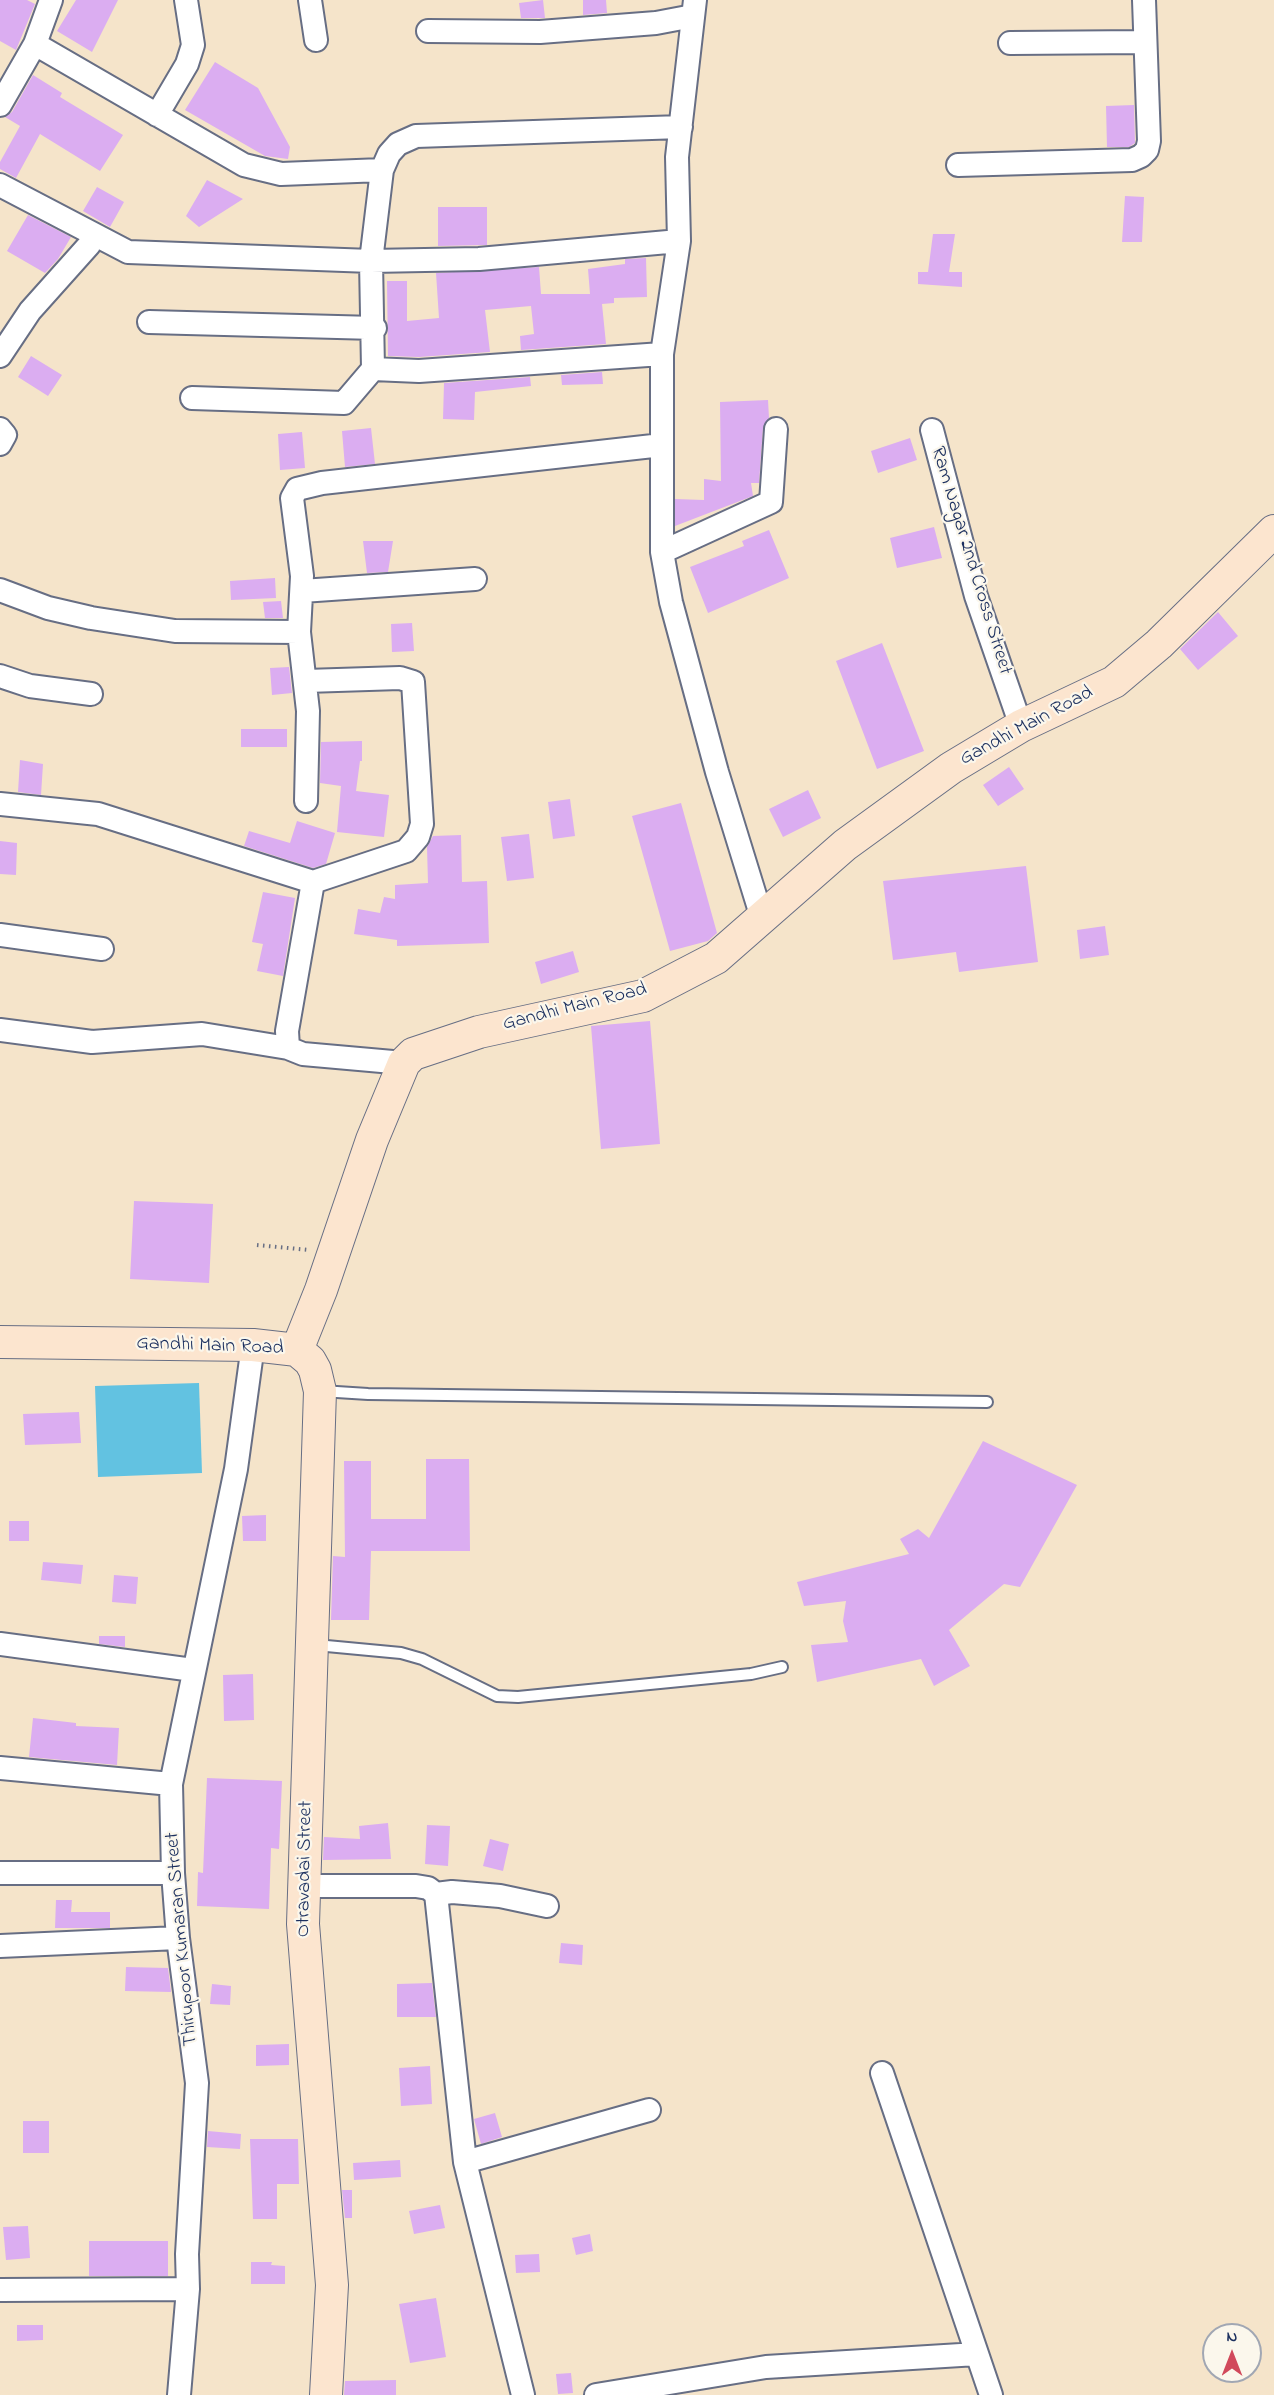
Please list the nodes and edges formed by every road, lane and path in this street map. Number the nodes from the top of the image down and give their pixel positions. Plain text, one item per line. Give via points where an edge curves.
1 (51, 0) edge
2 (186, 0) edge
3 (310, 0) edge
4 (1144, 0) edge
5 (694, 8) edge
6 (428, 31) dead end
7 (316, 40) dead end
8 (1145, 42) junction
9 (1010, 43) dead end
10 (35, 44) junction
11 (0, 105) edge
12 (157, 115) junction
13 (681, 127) junction
14 (958, 165) dead end
15 (382, 170) junction
16 (0, 185) edge
17 (93, 234) junction
18 (679, 241) junction
19 (371, 261) junction
20 (149, 322) dead end
21 (375, 328) junction
22 (662, 354) junction
23 (0, 356) edge
24 (373, 369) junction
25 (192, 398) dead end
26 (0, 429) edge
27 (776, 429) dead end
28 (932, 430) dead end
29 (0, 444) edge
30 (662, 446) junction
31 (1274, 531) edge
32 (662, 552) junction
33 (475, 579) dead end
34 (0, 590) edge
35 (302, 591) junction
36 (299, 632) junction
37 (0, 676) edge
38 (306, 681) junction
39 (91, 694) dead end
40 (1022, 726) junction
41 (306, 801) dead end
42 (0, 804) edge
43 (313, 882) junction
44 (762, 918) junction
45 (0, 935) edge
46 (102, 949) dead end
47 (0, 1030) edge
48 (288, 1048) junction
49 (404, 1063) junction
50 (257, 1245) dead end
51 (333, 1255) junction
52 (0, 1342) edge
53 (253, 1345) junction
54 (297, 1350) junction
55 (321, 1391) junction
56 (987, 1402) dead end
57 (0, 1644) edge
58 (312, 1645) junction
59 (782, 1667) dead end
60 (193, 1670) junction
61 (0, 1768) edge
62 (171, 1784) junction
63 (173, 1873) junction
64 (0, 1874) edge
65 (304, 1886) junction
66 (436, 1894) junction
67 (547, 1906) dead end
68 (178, 1938) junction
69 (0, 1946) edge
70 (882, 2073) dead end
71 (649, 2110) dead end
72 (465, 2162) junction
73 (188, 2289) junction
74 (0, 2290) edge
75 (977, 2354) junction
76 (179, 2395) edge
77 (326, 2395) edge
78 (523, 2395) edge
79 (596, 2395) edge
80 (991, 2395) edge

1 - 10 street
2 - 12 street via 193,45 188,64
3 - 7 street
4 - 8 street
5 - 6 street via 656,23 540,32
5 - 13 street
8 - 9 street
8 - 14 street via 1149,141 1141,156 1132,160
10 - 11 street
10 - 12 street
12 - 15 street via 244,165 262,171 280,174
13 - 15 street via 416,136 398,144
13 - 18 street via 677,157
15 - 19 street
16 - 17 street
17 - 19 street via 128,252
17 - 23 street via 89,245 30,311
18 - 19 street via 479,259
18 - 22 street
19 - 21 street
20 - 21 street
21 - 24 street
22 - 24 street via 419,371
22 - 30 street
24 - 25 street via 344,403
26 - 29 street via 5,435
27 - 32 street via 771,502
28 - 40 street, Ram Nagar 2nd Cross Street via 976,596
30 - 32 street
30 - 35 street via 306,485 297,489 292,498
31 - 40 street, Gandhi Main Road via 1159,644 1114,682
32 - 44 street via 671,602 717,772
33 - 35 street
34 - 36 street via 48,608 175,631
35 - 36 street
36 - 38 street
37 - 39 street via 30,686
38 - 41 street
38 - 43 street via 400,678 413,682 422,824 406,852
40 - 44 street, Gandhi Main Road via 951,768 845,845
42 - 43 street via 98,814
43 - 48 street via 287,1031
44 - 49 street, Gandhi Main Road via 716,958 643,996 479,1032 434,1045 413,1054
45 - 46 street
47 - 48 street via 92,1042 202,1034
48 - 49 street via 303,1054
49 - 51 street, Gandhi Main Road via 372,1140
50 - 51 path
51 - 54 street, Gandhi Main Road
52 - 53 street, Gandhi Main Road
53 - 54 street, Gandhi Main Road
53 - 60 street, Thirupoor Kumaran Street via 236,1469
54 - 55 street, Otravadai Street via 310,1361
55 - 56 lane
55 - 58 street, Otravadai Street
57 - 60 street
58 - 59 lane via 401,1653 422,1659 497,1696 518,1697 751,1674
58 - 65 street, Otravadai Street
60 - 62 street, Thirupoor Kumaran Street
61 - 62 street
62 - 63 street, Thirupoor Kumaran Street
63 - 64 street
63 - 68 street, Thirupoor Kumaran Street
65 - 66 street via 416,1886
65 - 77 street, Otravadai Street via 303,1924 332,2285
66 - 67 street via 500,1896
66 - 72 street
68 - 69 street
68 - 73 street, Thirupoor Kumaran Street via 197,2083
70 - 75 street
71 - 72 street
72 - 78 street
73 - 74 street
73 - 76 street, Thirupoor Kumaran Street
75 - 79 street via 766,2367
75 - 80 street

